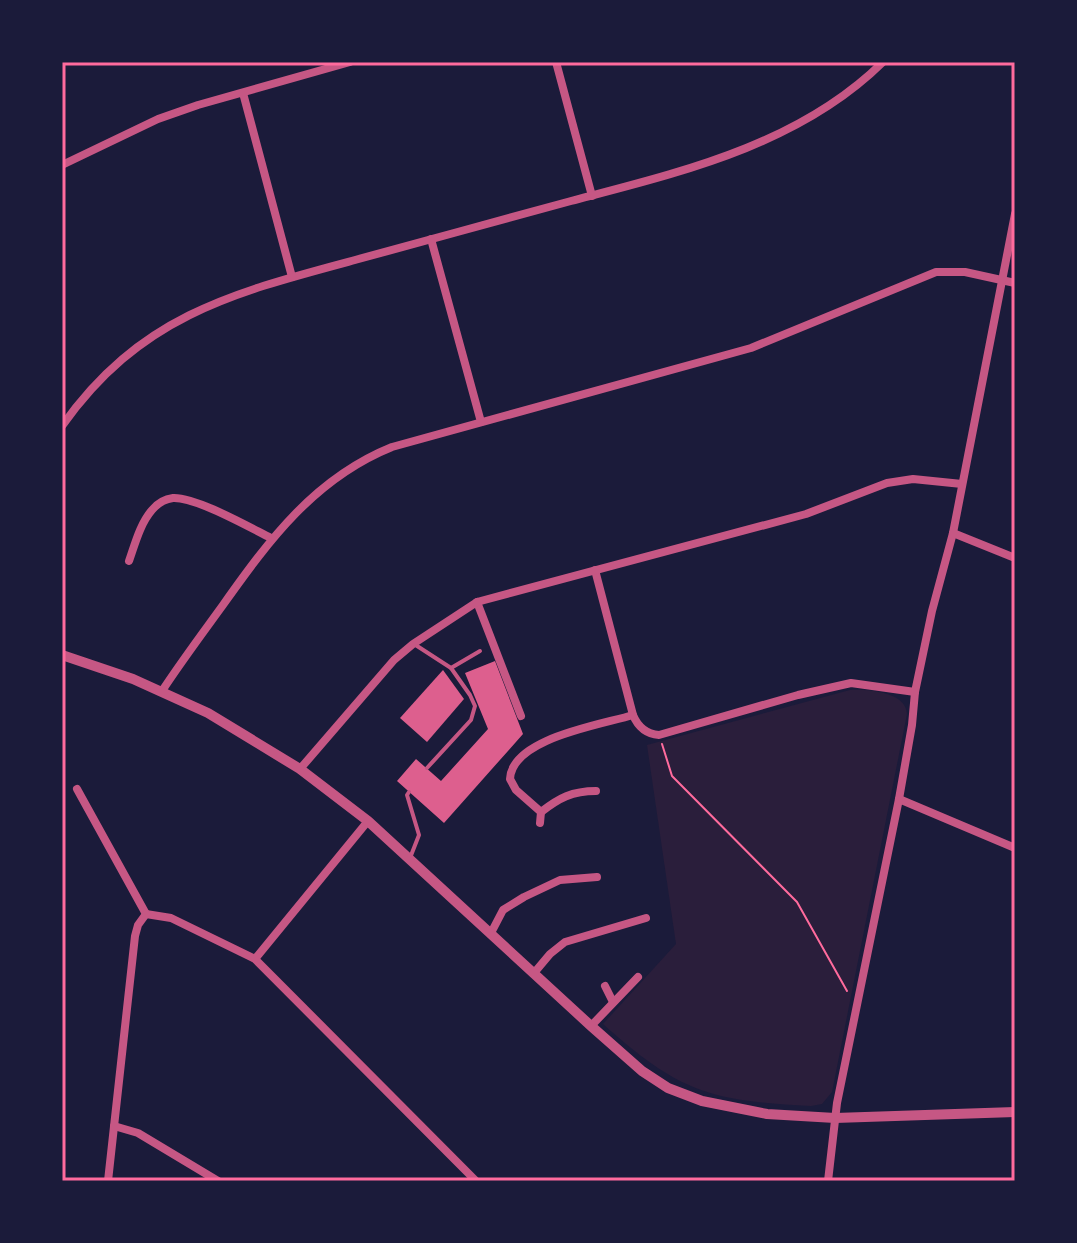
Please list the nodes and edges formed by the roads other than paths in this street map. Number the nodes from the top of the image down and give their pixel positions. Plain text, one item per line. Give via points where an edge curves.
1 (350, 62) edge
2 (556, 62) edge
3 (883, 62) edge
4 (243, 93) junction
5 (62, 165) edge
6 (592, 196) junction
7 (1015, 214) edge
8 (431, 239) junction
9 (292, 277) junction
10 (1002, 280) junction
11 (1015, 283) edge
12 (481, 422) junction
13 (62, 426) edge
14 (962, 484) junction
15 (953, 533) junction
16 (271, 538) junction
17 (1015, 558) edge
18 (129, 561) dead end
19 (595, 570) junction
20 (477, 602) junction
21 (413, 644) junction
22 (480, 651) dead end
23 (62, 655) edge
24 (451, 668) junction
25 (162, 691) junction
26 (915, 692) junction
27 (633, 715) junction
28 (521, 716) dead end
29 (427, 768) dead end
30 (300, 769) junction
31 (77, 789) dead end
32 (596, 791) dead end
33 (409, 792) dead end
34 (899, 799) junction
35 (541, 812) junction
36 (368, 821) junction
37 (540, 823) dead end
38 (1015, 848) edge
39 (410, 858) junction
40 (597, 877) dead end
41 (146, 914) junction
42 (646, 918) dead end
43 (491, 933) junction
44 (255, 959) junction
45 (534, 973) junction
46 (638, 977) dead end
47 (605, 986) dead end
48 (613, 1002) junction
49 (591, 1026) junction
50 (1015, 1112) edge
51 (835, 1118) junction
52 (114, 1126) junction
53 (108, 1181) edge
54 (218, 1181) edge
55 (476, 1181) edge
56 (828, 1181) edge

1 - 4 street
2 - 6 street
3 - 6 street via 822,110 761,143 696,168
4 - 5 street via 158,119
4 - 9 street
6 - 8 street
7 - 10 street
8 - 9 street
8 - 12 street
9 - 13 street via 215,301 159,330 108,372
10 - 11 street
10 - 12 street via 936,272 751,348
10 - 14 street
12 - 16 street via 358,462
14 - 15 street
14 - 19 street via 913,479 887,483 806,514
15 - 17 street
15 - 26 street
16 - 18 street via 196,504 168,499 146,518
16 - 25 street
19 - 20 street
19 - 27 street
20 - 21 street
20 - 28 street
21 - 24 lane
21 - 30 street
22 - 24 lane
23 - 25 street
24 - 29 lane via 473,700 474,715
25 - 30 street
26 - 27 street via 851,683 659,735 644,731
26 - 34 street
27 - 35 street via 537,744 518,759 511,784
30 - 36 street
31 - 41 street
32 - 35 street via 562,796
33 - 39 lane via 419,835
34 - 38 street
34 - 51 street
35 - 37 street
36 - 39 street
36 - 44 street
39 - 43 street
40 - 43 street via 560,880 524,897 503,910
41 - 44 street via 171,918
41 - 52 street via 135,936
42 - 45 street via 565,942
43 - 45 street
44 - 55 street
45 - 49 street
46 - 48 street
47 - 48 street
48 - 49 street
49 - 51 street via 642,1071 702,1101 767,1114
50 - 51 street
51 - 56 street
52 - 53 street
52 - 54 street via 138,1133

